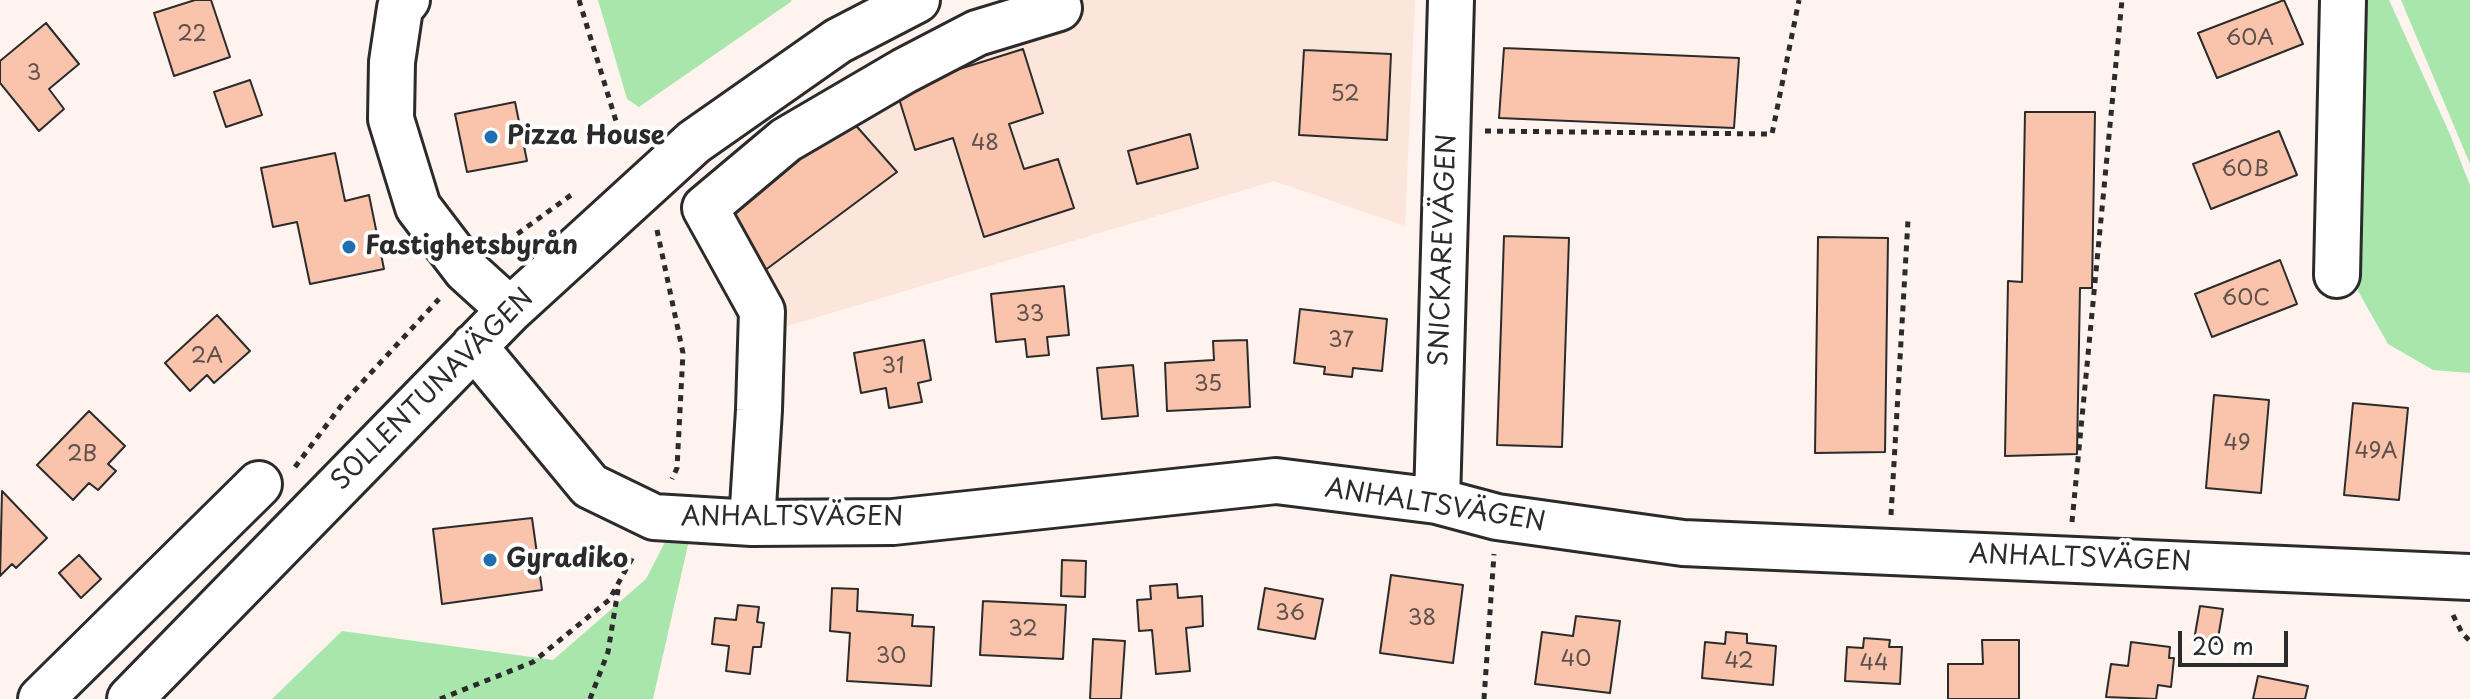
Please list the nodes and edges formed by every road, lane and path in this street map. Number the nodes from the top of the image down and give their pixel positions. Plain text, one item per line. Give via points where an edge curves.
1 (579, 0) edge
2 (917, 0) edge
3 (1053, 0) edge
4 (1451, 0) edge
5 (1799, 0) edge
6 (2122, 0) edge
7 (2343, 0) edge
8 (402, 3) edge
9 (616, 121) dead end
10 (1448, 131) junction
11 (1908, 220) dead end
12 (2337, 275) dead end
13 (510, 310) junction
14 (474, 346) junction
15 (259, 484) dead end
16 (1437, 501) junction
17 (1497, 517) junction
18 (752, 523) junction
19 (1889, 552) junction
20 (2068, 559) junction
21 (2470, 577) edge
22 (620, 580) dead end
23 (460, 691) dead end
24 (41, 699) edge
25 (130, 699) edge
26 (461, 699) edge
27 (590, 699) edge
28 (1484, 699) edge

1 - 9 path
2 - 13 street, SOLLENTUNAVÄGEN via 838,41 694,142
3 - 18 street via 1059,8 977,33 799,132 705,208 762,311
4 - 10 street, SNICKAREVÄGEN
5 - 10 path via 1772,134
6 - 20 path
7 - 12 street
8 - 13 street via 392,62 391,119 418,207 466,270
10 - 16 street, SNICKAREVÄGEN
11 - 19 path
13 - 14 street, SOLLENTUNAVÄGEN
14 - 18 street, ANHALTSVÄGEN via 590,486 654,517
14 - 25 street, SOLLENTUNAVÄGEN
15 - 24 street
16 - 17 street, ANHALTSVÄGEN
16 - 18 street, ANHALTSVÄGEN via 1276,481 893,522
17 - 19 street, ANHALTSVÄGEN via 1683,543
17 - 28 path
19 - 20 street, ANHALTSVÄGEN
20 - 21 street, ANHALTSVÄGEN
22 - 27 path via 608,652
23 - 26 path

